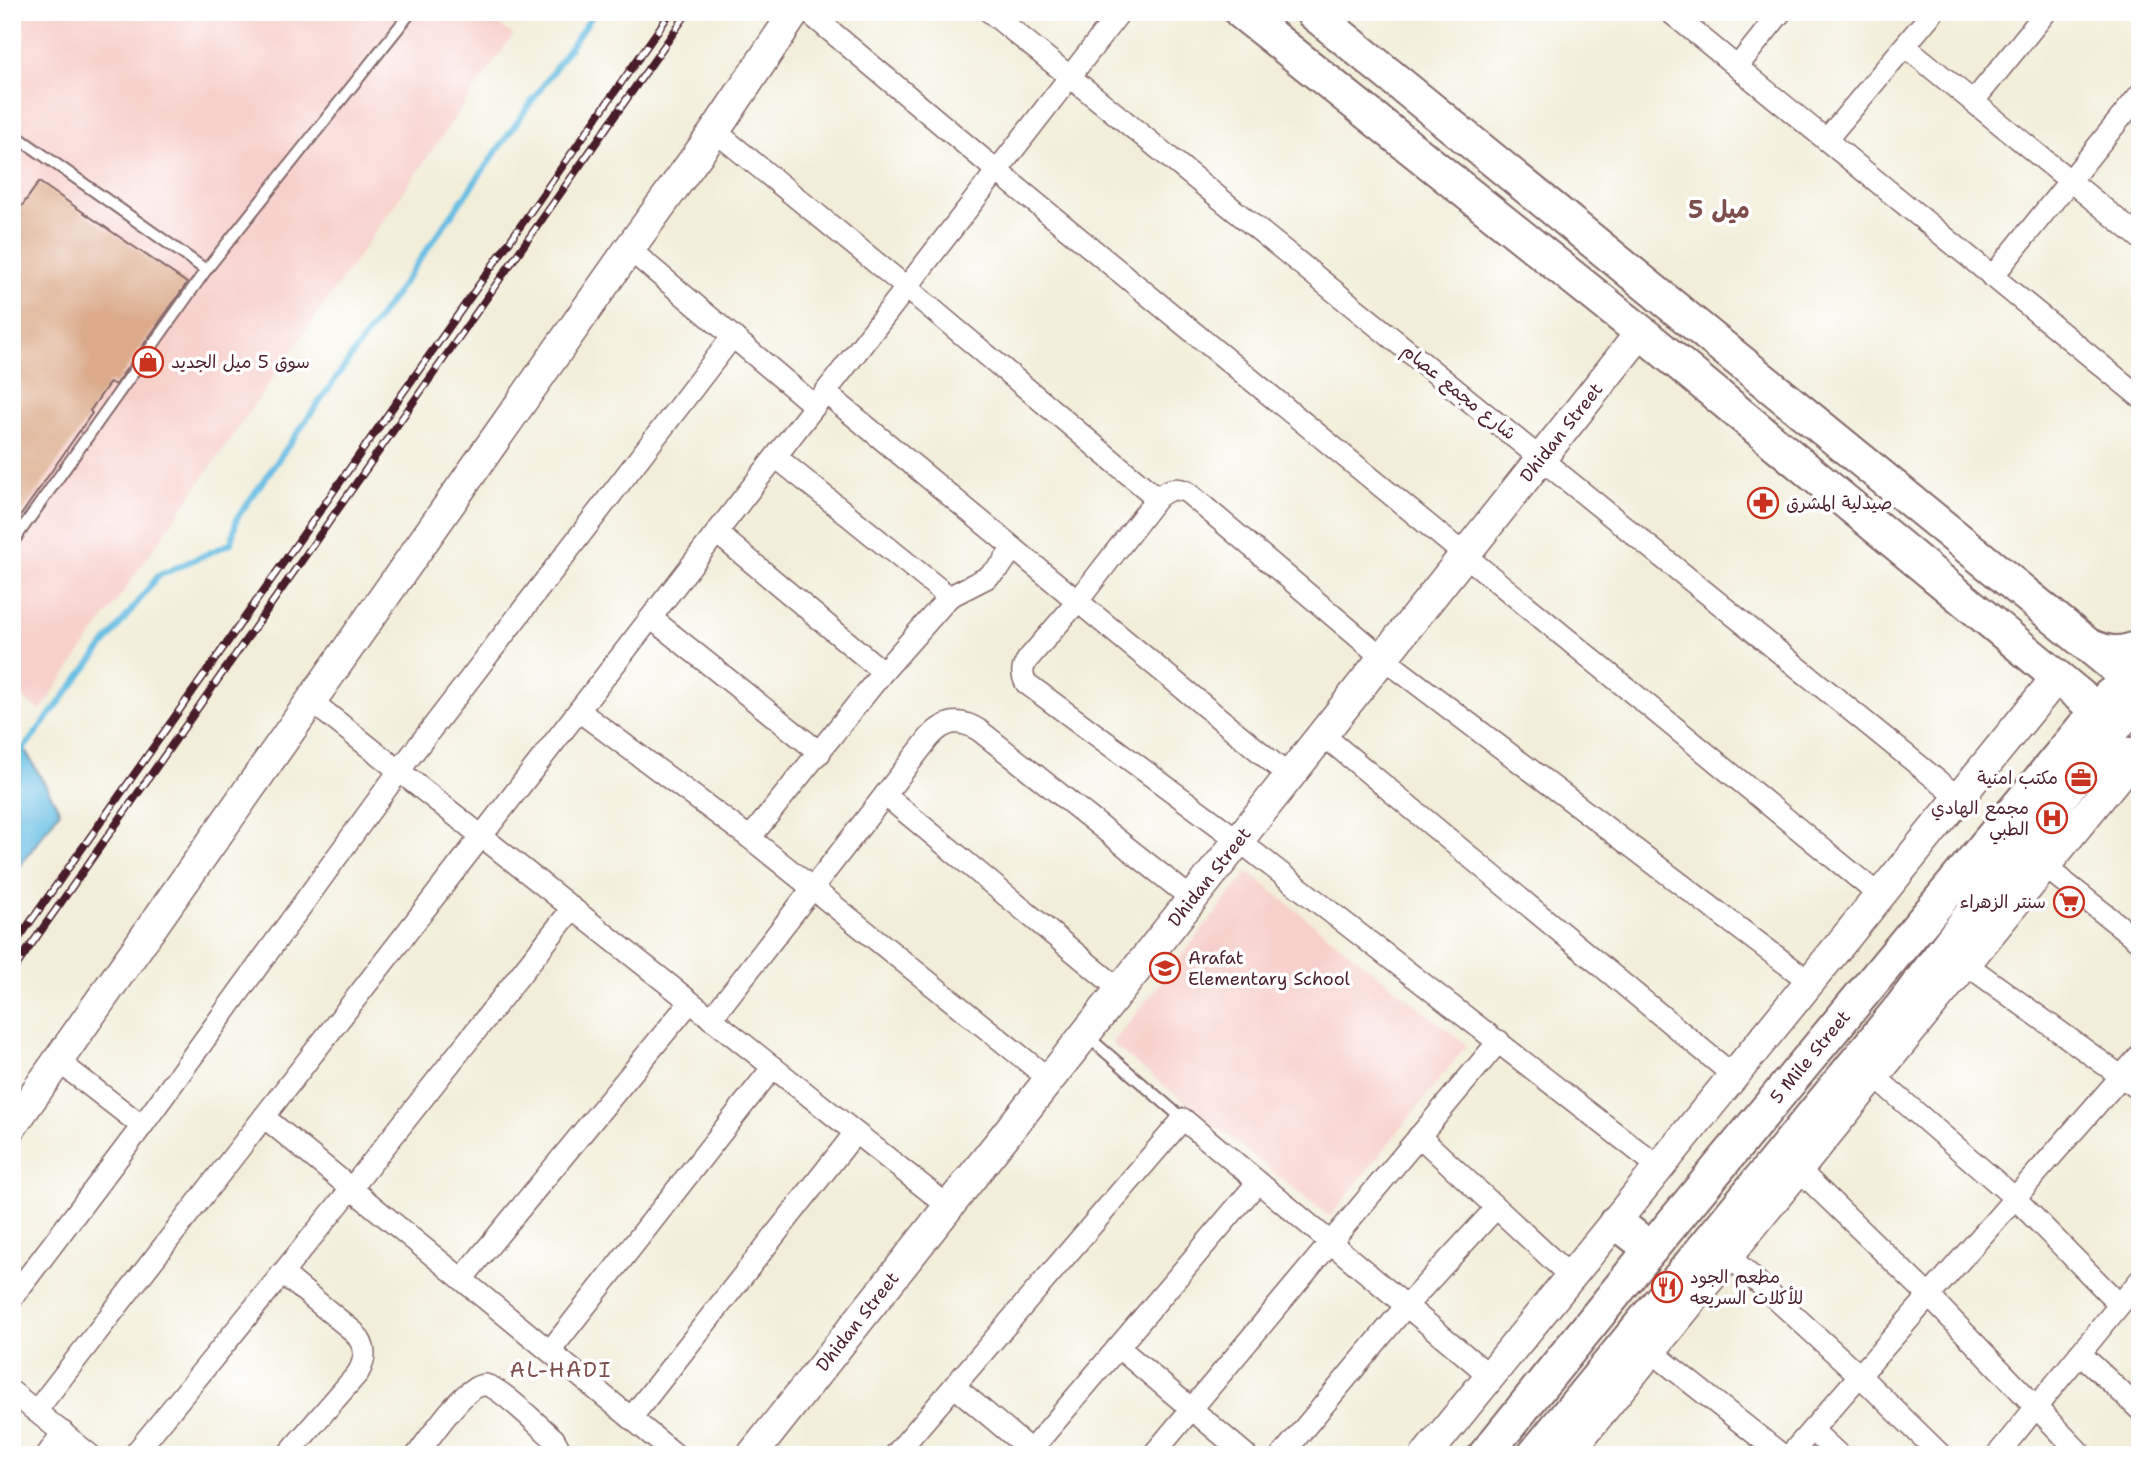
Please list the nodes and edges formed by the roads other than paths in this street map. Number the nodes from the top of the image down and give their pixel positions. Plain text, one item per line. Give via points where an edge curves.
1 (411, 12) edge
2 (795, 12) edge
3 (808, 12) edge
4 (990, 12) edge
5 (1120, 12) edge
6 (1241, 12) edge
7 (1312, 12) edge
8 (1670, 12) edge
9 (1781, 12) edge
10 (1933, 12) edge
11 (2036, 16) edge
12 (1905, 46) junction
13 (1737, 67) junction
14 (1069, 78) junction
15 (2140, 94) edge
16 (1973, 102) junction
17 (715, 131) junction
18 (12, 133) edge
19 (1826, 140) junction
20 (997, 171) junction
21 (2070, 181) junction
22 (2140, 238) edge
23 (629, 249) junction
24 (206, 270) junction
25 (1992, 276) junction
26 (907, 288) junction
27 (1641, 332) junction
28 (733, 336) junction
29 (2140, 397) edge
30 (820, 399) junction
31 (776, 457) junction
32 (1541, 458) junction
33 (1157, 498) junction
34 (717, 533) junction
35 (12, 543) edge
36 (1013, 548) junction
37 (1465, 554) junction
38 (949, 597) junction
39 (1077, 602) junction
40 (651, 618) junction
41 (1383, 658) junction
42 (2137, 670) edge
43 (883, 672) junction
44 (2059, 679) junction
45 (311, 701) junction
46 (579, 711) junction
47 (1322, 734) junction
48 (2125, 739) edge
49 (820, 753) junction
50 (2074, 757) junction
51 (399, 771) junction
52 (1289, 776) junction
53 (885, 795) junction
54 (1959, 798) junction
55 (482, 836) junction
56 (750, 838) junction
57 (1238, 840) junction
58 (2044, 866) junction
59 (813, 888) junction
60 (1880, 896) junction
61 (1192, 899) junction
62 (572, 909) junction
63 (2140, 942) edge
64 (1966, 964) junction
65 (1875, 981) junction
66 (1810, 982) junction
67 (1120, 990) junction
68 (690, 1002) junction
69 (1902, 1006) junction
70 (711, 1019) junction
71 (1085, 1034) junction
72 (1499, 1041) junction
73 (2140, 1055) edge
74 (58, 1061) junction
75 (773, 1067) junction
76 (2122, 1075) junction
77 (1734, 1076) junction
78 (1874, 1076) junction
79 (1049, 1079) junction
80 (2140, 1090) edge
81 (264, 1117) junction
82 (1183, 1119) junction
83 (12, 1126) edge
84 (142, 1126) junction
85 (855, 1133) junction
86 (1419, 1136) junction
87 (1660, 1168) junction
88 (1798, 1170) junction
89 (1258, 1182) junction
90 (351, 1189) junction
91 (2015, 1198) junction
92 (948, 1206) junction
93 (1496, 1208) junction
94 (1616, 1222) junction
95 (1330, 1243) junction
96 (1651, 1249) junction
97 (1715, 1259) junction
98 (282, 1273) junction
99 (1571, 1277) junction
100 (462, 1279) junction
101 (2140, 1279) edge
102 (1929, 1296) junction
103 (12, 1298) edge
104 (2119, 1304) junction
105 (1406, 1306) junction
106 (1118, 1347) junction
107 (550, 1351) junction
108 (1651, 1351) junction
109 (2080, 1353) junction
110 (1859, 1375) junction
111 (1490, 1377) junction
112 (954, 1386) junction
113 (12, 1392) edge
114 (2036, 1407) junction
115 (1192, 1409) junction
116 (2140, 1410) edge
117 (36, 1411) junction
118 (631, 1418) junction
119 (1812, 1430) junction
120 (63, 1432) junction
121 (1579, 1450) edge
122 (1034, 1452) edge
123 (896, 1454) edge
124 (47, 1455) edge
125 (90, 1455) edge
126 (134, 1455) edge
127 (287, 1455) edge
128 (417, 1455) edge
129 (559, 1455) edge
130 (676, 1455) edge
131 (752, 1455) edge
132 (1153, 1455) edge
133 (1246, 1455) edge
134 (1282, 1455) edge
135 (1426, 1455) edge
136 (1485, 1455) edge
137 (1534, 1455) edge
138 (1782, 1455) edge
139 (1790, 1455) edge
140 (1839, 1455) edge
141 (1941, 1455) edge
142 (1997, 1455) edge
143 (2082, 1455) edge

1 - 24 lane
2 - 17 street
3 - 20 street
4 - 14 street, شارع مجمع عصام
5 - 14 street
6 - 27 main road
7 - 42 main road via 2090,646
8 - 13 street
9 - 13 street
10 - 12 street
11 - 16 street
12 - 16 street
12 - 19 street
13 - 19 street
14 - 20 street
14 - 32 street, شارع مجمع عصام
15 - 21 street
16 - 21 street
17 - 23 street
17 - 26 street
18 - 24 lane
19 - 25 street
20 - 26 street
20 - 37 street
21 - 22 street
21 - 25 street
23 - 28 street
23 - 45 street
24 - 35 lane
25 - 29 street
26 - 30 street
26 - 33 street
27 - 32 street, Dhidan Street
27 - 44 main road
28 - 30 street
28 - 51 street
30 - 31 street
30 - 36 street
31 - 34 street
31 - 38 street
32 - 37 street, Dhidan Street
32 - 54 street, شارع مجمع عصام
33 - 39 street
33 - 41 street via 1171,489 1187,492
34 - 40 street
34 - 43 street
36 - 38 street via 986,578
36 - 39 street
37 - 41 street, Dhidan Street
37 - 60 street
38 - 43 street
39 - 52 street
39 - 57 street via 1023,666 1026,683
40 - 46 street
40 - 49 street
41 - 47 street, Dhidan Street
41 - 66 street
42 - 48 main road, 5 Mile Street
43 - 49 street
44 - 48 main road
44 - 50 main road via 2075,706
44 - 54 street
45 - 51 street
45 - 74 street
46 - 55 street
46 - 56 street
47 - 52 street, Dhidan Street
47 - 77 street
48 - 50 main road, 5 Mile Street
48 - 58 street
49 - 56 street
50 - 65 main road, 5 Mile Street
50 - 69 main road, 5 Mile Street
51 - 55 street
51 - 84 street
52 - 57 street, Dhidan Street
53 - 59 street
53 - 61 street via 939,727 968,723
53 - 67 street
54 - 60 street
55 - 62 street
55 - 81 street
56 - 59 street
57 - 61 street, Dhidan Street
57 - 72 street
58 - 63 street
58 - 64 street
59 - 70 street
59 - 79 street
60 - 66 street
61 - 67 street, Dhidan Street
62 - 68 street
62 - 90 street
64 - 76 street
64 - 78 street
65 - 69 main road
65 - 96 main road, 5 Mile Street
66 - 77 street
67 - 71 street, Dhidan Street
68 - 70 street
68 - 100 street
69 - 97 main road, 5 Mile Street
70 - 75 street
71 - 79 street, Dhidan Street
71 - 82 lane
72 - 86 street
72 - 87 street
73 - 76 street
74 - 83 street
74 - 84 street
75 - 85 street
75 - 107 street
76 - 80 street
76 - 91 street
77 - 87 street
78 - 88 street
78 - 91 street
79 - 92 street, Dhidan Street
81 - 90 street
81 - 117 street
82 - 89 street
82 - 112 street
84 - 103 street
85 - 92 street
85 - 118 street
86 - 93 street
86 - 95 street
87 - 94 street
88 - 97 street
88 - 102 street
89 - 95 street
89 - 106 street
90 - 98 street
90 - 100 street
91 - 102 street
91 - 104 street
92 - 131 street, Dhidan Street
93 - 99 street
93 - 105 street
94 - 96 main road
94 - 99 street
95 - 105 street
95 - 115 street
96 - 136 main road, 5 Mile Street
97 - 108 street
97 - 110 street
97 - 137 main road, 5 Mile Street
98 - 126 street
98 - 127 street via 354,1332 365,1353 358,1373
99 - 111 street
100 - 107 street
101 - 104 street
102 - 110 street
102 - 114 street
104 - 109 street
105 - 111 street
105 - 134 street
106 - 115 street
106 - 122 street
107 - 118 street
108 - 121 street
108 - 138 street
109 - 114 street
109 - 116 street
110 - 119 street
110 - 141 street
111 - 135 street
112 - 122 street
112 - 123 street
113 - 117 street
114 - 142 street
114 - 143 street
115 - 132 street
115 - 133 street
117 - 120 street
118 - 130 street
119 - 139 street
119 - 140 street
120 - 124 street
120 - 125 street
128 - 129 street via 462,1398 473,1387 486,1385 554,1439

